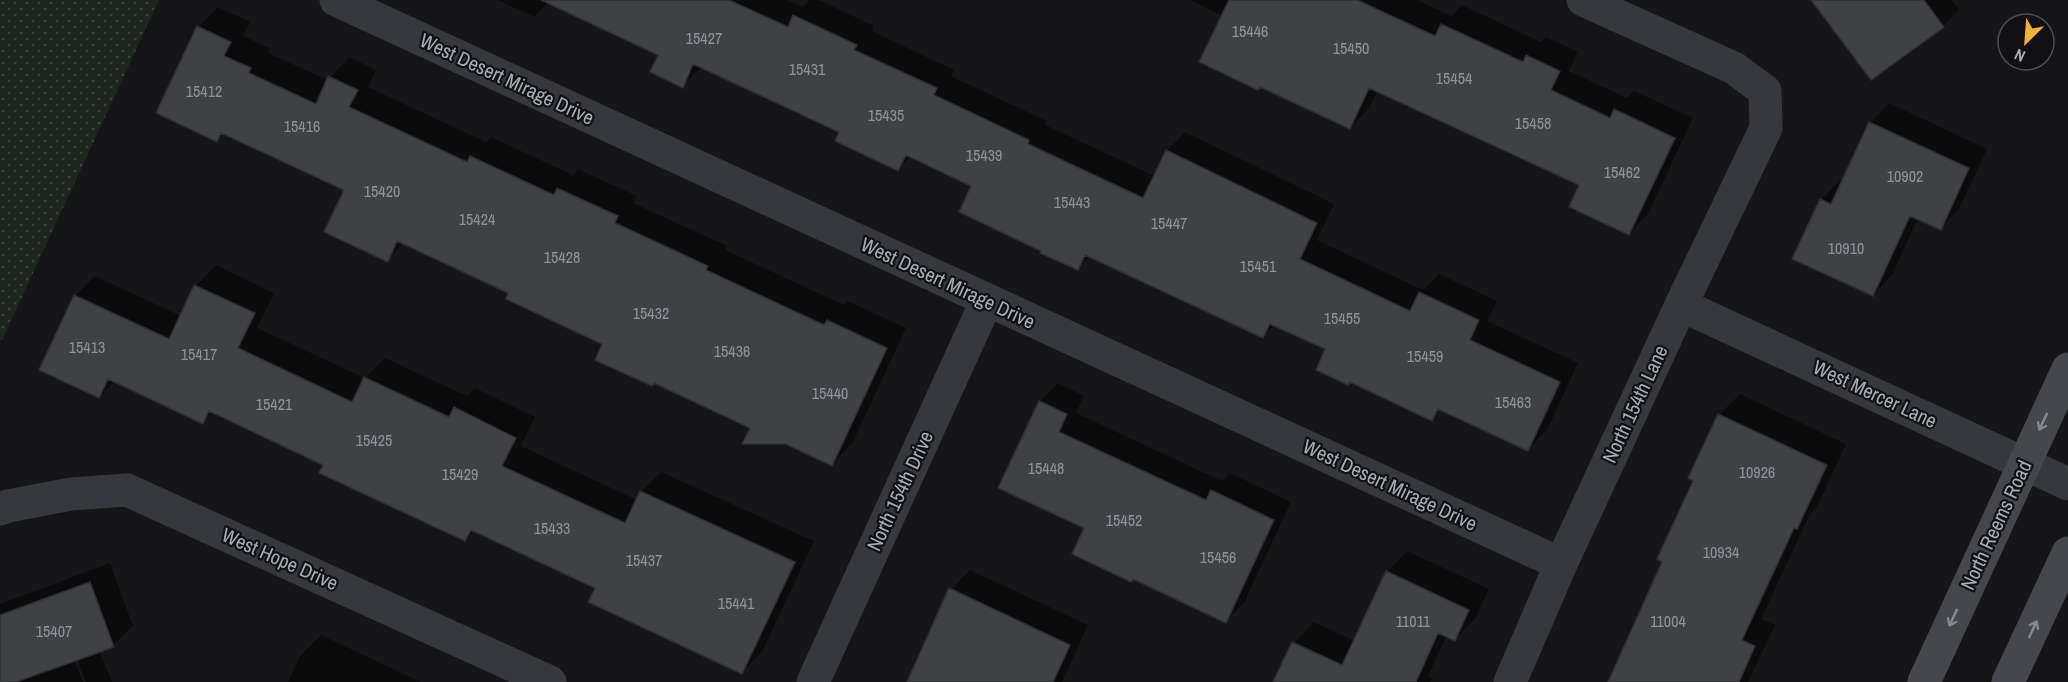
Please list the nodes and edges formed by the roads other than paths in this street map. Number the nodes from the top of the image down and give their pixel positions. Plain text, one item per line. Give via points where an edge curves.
1 (336, 0) edge
2 (1583, 0) edge
3 (987, 300) junction
4 (1681, 305) junction
5 (2068, 369) edge
6 (2024, 462) junction
7 (2068, 484) edge
8 (0, 510) edge
9 (2068, 553) edge
10 (1561, 564) junction
11 (550, 682) edge
12 (813, 682) edge
13 (1510, 682) edge
14 (1924, 682) edge
15 (2008, 682) edge

1 - 3 street, West Desert Mirage Drive
2 - 4 street, North 154th Lane via 1734,68 1765,91 1766,128
3 - 10 street, West Desert Mirage Drive
3 - 12 street, North 154th Drive
4 - 6 street, West Mercer Lane
4 - 10 street, North 154th Lane
5 -> 6 main road, North Reems Road
6 - 7 street, West Mercer Lane
6 -> 14 main road, North Reems Road
8 - 11 street, West Hope Drive via 71,494 127,490
15 -> 9 main road
10 - 13 street, North 154th Lane

